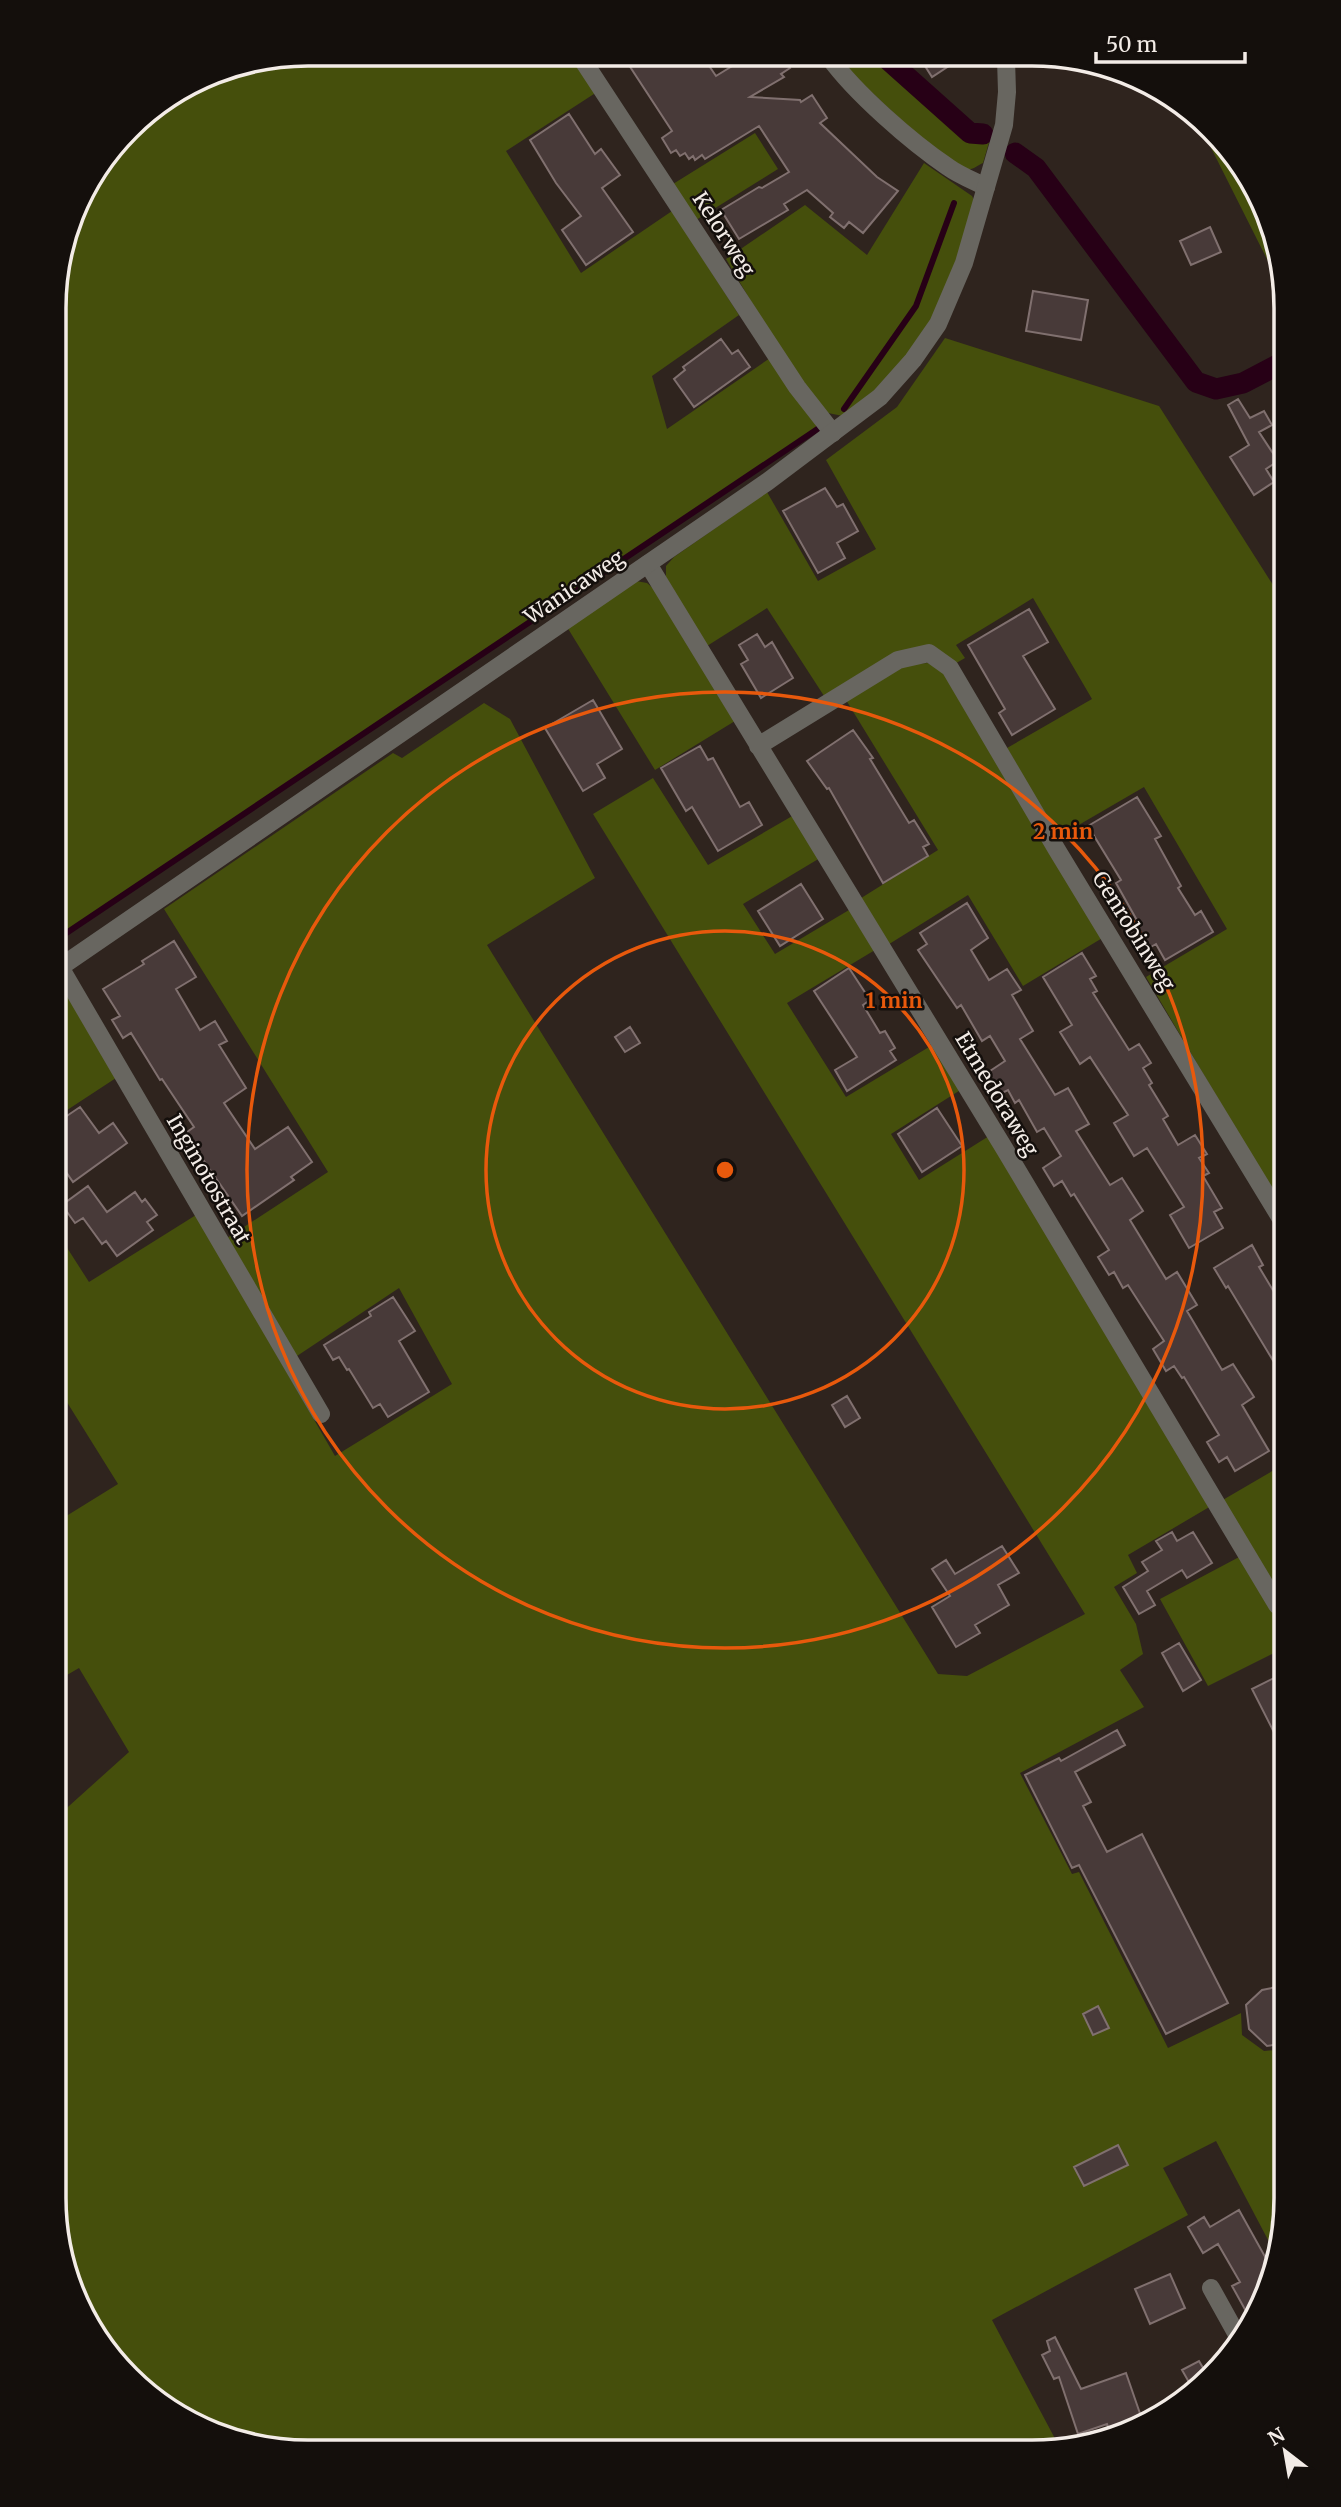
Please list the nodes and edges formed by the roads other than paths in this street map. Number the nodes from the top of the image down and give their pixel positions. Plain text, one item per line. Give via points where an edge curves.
1 (835, 66) edge
2 (1006, 66) edge
3 (587, 67) edge
4 (986, 187) junction
5 (834, 433) junction
6 (648, 564) junction
7 (758, 746) junction
8 (66, 963) edge
9 (66, 982) edge
10 (1275, 1208) edge
11 (321, 1414) dead end
12 (1274, 1601) edge
13 (1211, 2288) dead end
14 (1235, 2331) edge

1 - 4 street via 939,160
2 - 4 street, Wanicaweg via 1006,102
3 - 5 street, Kelorweg via 797,387
4 - 5 street, Wanicaweg via 964,263 938,324 880,397
5 - 6 street, Wanicaweg
6 - 7 street, Etmedoraweg
6 - 8 street, Wanicaweg
7 - 10 street, Genrobinweg via 898,660 929,653 950,668
7 - 12 street, Etmedoraweg
9 - 11 street, Inginotostraat
13 - 14 street

